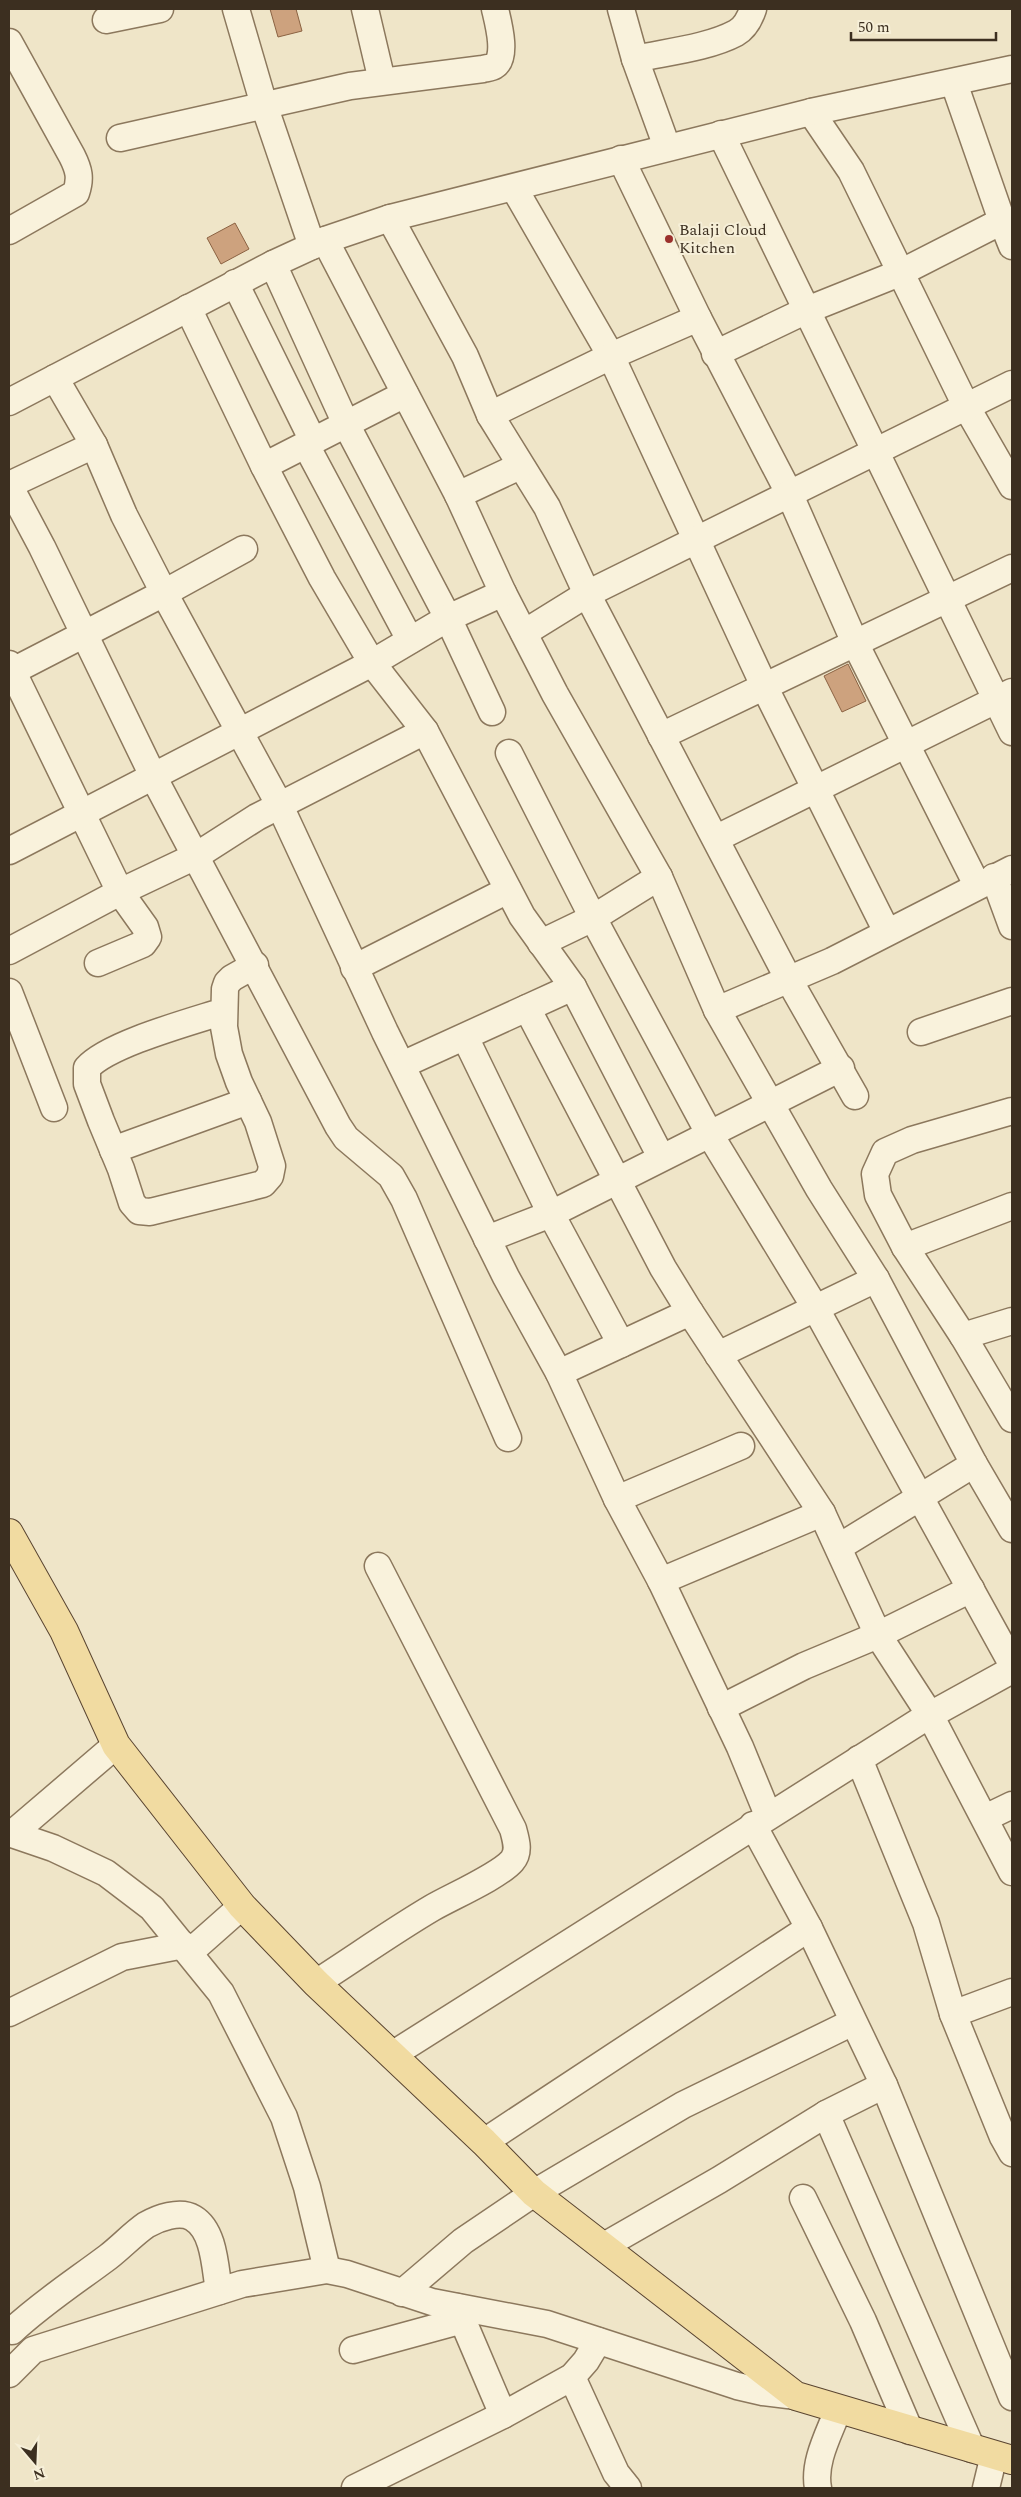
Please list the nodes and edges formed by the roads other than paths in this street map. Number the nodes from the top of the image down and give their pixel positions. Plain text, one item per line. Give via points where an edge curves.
1 (160, 9) edge
2 (236, 9) edge
3 (365, 9) edge
4 (496, 9) edge
5 (620, 9) edge
6 (753, 9) edge
7 (106, 20) dead end
8 (9, 42) edge
9 (635, 59) junction
10 (1012, 69) edge
11 (382, 81) junction
12 (954, 83) junction
13 (264, 105) junction
14 (811, 112) junction
15 (721, 134) junction
16 (120, 138) dead end
17 (667, 147) junction
18 (621, 159) junction
19 (514, 188) junction
20 (390, 218) junction
21 (1002, 221) junction
22 (9, 231) edge
23 (319, 243) junction
24 (1012, 246) edge
25 (273, 264) junction
26 (902, 272) junction
27 (235, 283) junction
28 (188, 308) junction
29 (807, 310) junction
30 (698, 318) junction
31 (715, 354) junction
32 (611, 356) junction
33 (55, 378) junction
34 (1012, 384) edge
35 (405, 394) junction
36 (9, 402) edge
37 (966, 406) junction
38 (490, 415) junction
39 (346, 424) junction
40 (309, 443) junction
41 (94, 445) junction
42 (875, 451) junction
43 (264, 466) junction
44 (520, 466) junction
45 (9, 485) edge
46 (1012, 486) edge
47 (458, 495) junction
48 (790, 496) junction
49 (695, 540) junction
50 (244, 549) dead end
51 (1012, 568) edge
52 (164, 593) junction
53 (503, 593) junction
54 (587, 594) junction
55 (949, 599) junction
56 (448, 618) junction
57 (83, 633) junction
58 (524, 633) junction
59 (410, 640) junction
60 (855, 644) junction
61 (372, 662) junction
62 (10, 670) edge
63 (765, 688) junction
64 (1005, 695) edge
65 (492, 712) dead end
66 (239, 731) junction
67 (425, 731) junction
68 (1012, 732) edge
69 (661, 736) junction
70 (904, 744) junction
71 (509, 754) dead end
72 (153, 776) junction
73 (815, 791) junction
74 (280, 806) junction
75 (82, 814) junction
76 (717, 838) junction
77 (11, 844) edge
78 (196, 856) junction
79 (659, 877) junction
80 (995, 877) edge
81 (508, 890) junction
82 (120, 892) junction
83 (593, 918) junction
84 (1012, 926) edge
85 (887, 932) junction
86 (541, 943) junction
87 (9, 950) edge
88 (98, 963) dead end
89 (255, 965) junction
90 (354, 968) junction
91 (790, 980) junction
92 (573, 987) junction
93 (10, 997) edge
94 (1012, 1001) edge
95 (528, 1008) junction
96 (717, 1010) junction
97 (224, 1011) junction
98 (921, 1032) dead end
99 (465, 1038) junction
100 (402, 1065) junction
101 (841, 1068) junction
102 (856, 1096) dead end
103 (248, 1101) junction
104 (770, 1103) junction
105 (54, 1108) dead end
106 (1012, 1111) edge
107 (710, 1133) junction
108 (113, 1150) junction
109 (661, 1157) junction
110 (617, 1180) junction
111 (1012, 1206) edge
112 (551, 1214) junction
113 (487, 1239) junction
114 (905, 1247) junction
115 (876, 1279) junction
116 (816, 1309) junction
117 (690, 1312) junction
118 (1012, 1321) edge
119 (963, 1336) junction
120 (621, 1344) junction
121 (718, 1355) junction
122 (559, 1373) junction
123 (1012, 1419) edge
124 (508, 1438) dead end
125 (740, 1446) dead end
126 (974, 1464) junction
127 (922, 1497) junction
128 (617, 1499) junction
129 (822, 1513) junction
130 (1012, 1529) edge
131 (11, 1543) edge
132 (839, 1548) junction
133 (378, 1566) dead end
134 (661, 1581) junction
135 (971, 1589) junction
136 (878, 1636) junction
137 (1012, 1664) edge
138 (1012, 1670) edge
139 (721, 1708) junction
140 (930, 1715) junction
141 (116, 1745) junction
142 (858, 1759) junction
143 (1012, 1805) edge
144 (985, 1818) junction
145 (761, 1820) junction
146 (10, 1833) edge
147 (1012, 1872) edge
148 (242, 1906) junction
149 (809, 1928) junction
150 (186, 1949) junction
151 (316, 1982) junction
152 (1012, 1992) edge
153 (9, 2013) edge
154 (953, 2014) junction
155 (853, 2022) junction
156 (392, 2055) junction
157 (884, 2085) junction
158 (826, 2114) junction
159 (484, 2142) junction
160 (1012, 2153) edge
161 (534, 2193) junction
162 (803, 2198) dead end
163 (604, 2246) junction
164 (328, 2270) junction
165 (219, 2291) junction
166 (402, 2293) junction
167 (460, 2314) junction
168 (10, 2330) edge
169 (598, 2340) junction
170 (33, 2350) junction
171 (353, 2350) dead end
172 (9, 2374) edge
173 (572, 2377) junction
174 (796, 2396) junction
175 (1012, 2397) edge
176 (838, 2410) junction
177 (503, 2415) junction
178 (910, 2431) junction
179 (993, 2455) edge
180 (356, 2488) edge
181 (628, 2488) edge
182 (818, 2488) edge
183 (986, 2488) edge

1 - 7 street
2 - 13 street
3 - 11 street
4 - 11 street via 501,48 501,57 496,65 483,70
5 - 9 street
6 - 9 street via 750,20 737,33 712,42
8 - 22 street via 72,156 80,183 72,196
9 - 17 street
10 - 12 street
11 - 13 street
12 - 14 street
12 - 21 street
13 - 16 street
13 - 23 street
14 - 15 street
14 - 26 street via 851,171
15 - 17 street
15 - 29 street via 786,273
17 - 18 street
18 - 19 street
18 - 30 street
19 - 20 street
19 - 32 street
20 - 23 street
20 - 38 street via 464,356
21 - 24 street
21 - 26 street
23 - 25 street
23 - 35 street
25 - 27 street
25 - 39 street
26 - 29 street
26 - 37 street
27 - 28 street
27 - 40 street
28 - 33 street
28 - 43 street
29 - 31 street
29 - 42 street
30 - 31 street
30 - 32 street
31 - 48 street
32 - 38 street
32 - 49 street
33 - 36 street
33 - 41 street
34 - 37 street
35 - 39 street
35 - 47 street
37 - 42 street
37 - 46 street
38 - 44 street
39 - 40 street
39 - 56 street
40 - 43 street
40 - 59 street
41 - 45 street
41 - 52 street via 124,515
42 - 48 street
42 - 55 street
43 - 61 street via 322,578
44 - 47 street
44 - 54 street via 547,507
45 - 57 street
47 - 53 street
48 - 49 street
48 - 60 street
49 - 54 street
49 - 63 street
50 - 52 street
51 - 55 street
52 - 57 street
52 - 66 street
53 - 56 street
53 - 58 street
54 - 58 street
54 - 69 street
55 - 60 street
55 - 64 street
56 - 59 street
56 - 65 street
57 - 62 street
57 - 72 street
58 - 79 street
59 - 61 street
60 - 63 street
60 - 70 street
61 - 66 street
61 - 67 street
62 - 75 street
63 - 69 street
63 - 73 street
64 - 68 street
64 - 70 street
66 - 72 street
66 - 74 street
67 - 74 street
67 - 81 street
69 - 76 street
70 - 73 street
70 - 80 street
71 - 83 street
72 - 75 street
72 - 78 street
73 - 76 street
73 - 85 street
74 - 78 street
74 - 90 street
75 - 77 street
75 - 82 street
76 - 91 street
78 - 82 street
78 - 89 street
79 - 83 street
79 - 96 street
80 - 84 street
80 - 85 street
81 - 86 street
81 - 90 street
82 - 87 street
82 - 88 street via 146,927 148,937 143,944
83 - 86 street
83 - 107 street
85 - 91 street
86 - 92 street
89 - 97 street via 227,983
89 - 124 street via 338,1126 351,1142 391,1176 404,1199
90 - 100 street
91 - 96 street
91 - 101 street
92 - 95 street
92 - 109 street
93 - 105 street
94 - 98 street
95 - 99 street
95 - 110 street
96 - 104 street
97 - 103 street via 229,1054
97 - 108 street via 118,1047 94,1060 87,1068 87,1084
99 - 100 street
99 - 112 street
100 - 113 street
101 - 102 street
101 - 104 street
103 - 108 street
103 - 108 street via 272,1166 270,1176 263,1184 139,1212 132,1203
104 - 107 street
104 - 115 street
106 - 114 street via 912,1140 885,1152 875,1174 878,1195
107 - 109 street
107 - 116 street
109 - 110 street
110 - 112 street
110 - 117 street
111 - 114 street
112 - 113 street
112 - 120 street
113 - 122 street
114 - 119 street
115 - 116 street
115 - 126 street
116 - 121 street
116 - 127 street
117 - 120 street
117 - 121 street
118 - 119 street
119 - 123 street
120 - 122 street
121 - 129 street
122 - 128 street
125 - 128 street
126 - 127 street
126 - 130 street
127 - 132 street
127 - 135 street
128 - 134 street
129 - 132 street
129 - 134 street
131 - 141 main road via 64,1631
132 - 136 street
133 - 151 street via 512,1829 517,1852 512,1862 431,1908
134 - 139 street
135 - 136 street
135 - 137 street
136 - 139 street via 804,1666
136 - 140 street
138 - 140 street
139 - 145 street
140 - 142 street
140 - 144 street
141 - 146 street
141 - 148 main road
142 - 145 street
142 - 154 street via 926,1923
143 - 144 street
144 - 147 street
145 - 149 street
145 - 156 street
146 - 150 street via 53,1848 106,1874 152,1908
148 - 150 street
148 - 151 main road
149 - 155 street
149 - 159 street
150 - 153 street via 122,1957
150 - 164 street via 221,1993 284,2117 307,2187
151 - 156 main road
152 - 154 street
154 - 160 street
155 - 157 street
155 - 161 street via 683,2105
156 - 159 main road
157 - 158 street
157 - 175 street
158 - 163 street
158 - 179 street
159 - 161 main road
161 - 163 main road
161 - 166 street via 463,2241
162 - 178 street via 863,2321
163 - 174 main road
164 - 165 street via 242,2284
164 - 166 street
165 - 168 street via 204,2227 193,2217 182,2214 146,2225 126,2244
165 - 170 street
166 - 167 street
167 - 169 street via 547,2324
167 - 171 street
167 - 177 street
168 - 170 street
169 - 173 street via 586,2362
169 - 174 street via 737,2386
170 - 172 street
173 - 177 street
173 - 181 street via 616,2473
174 - 176 main road
176 - 178 main road
176 - 182 street via 818,2463
177 - 180 street
178 - 179 main road
179 - 183 street

